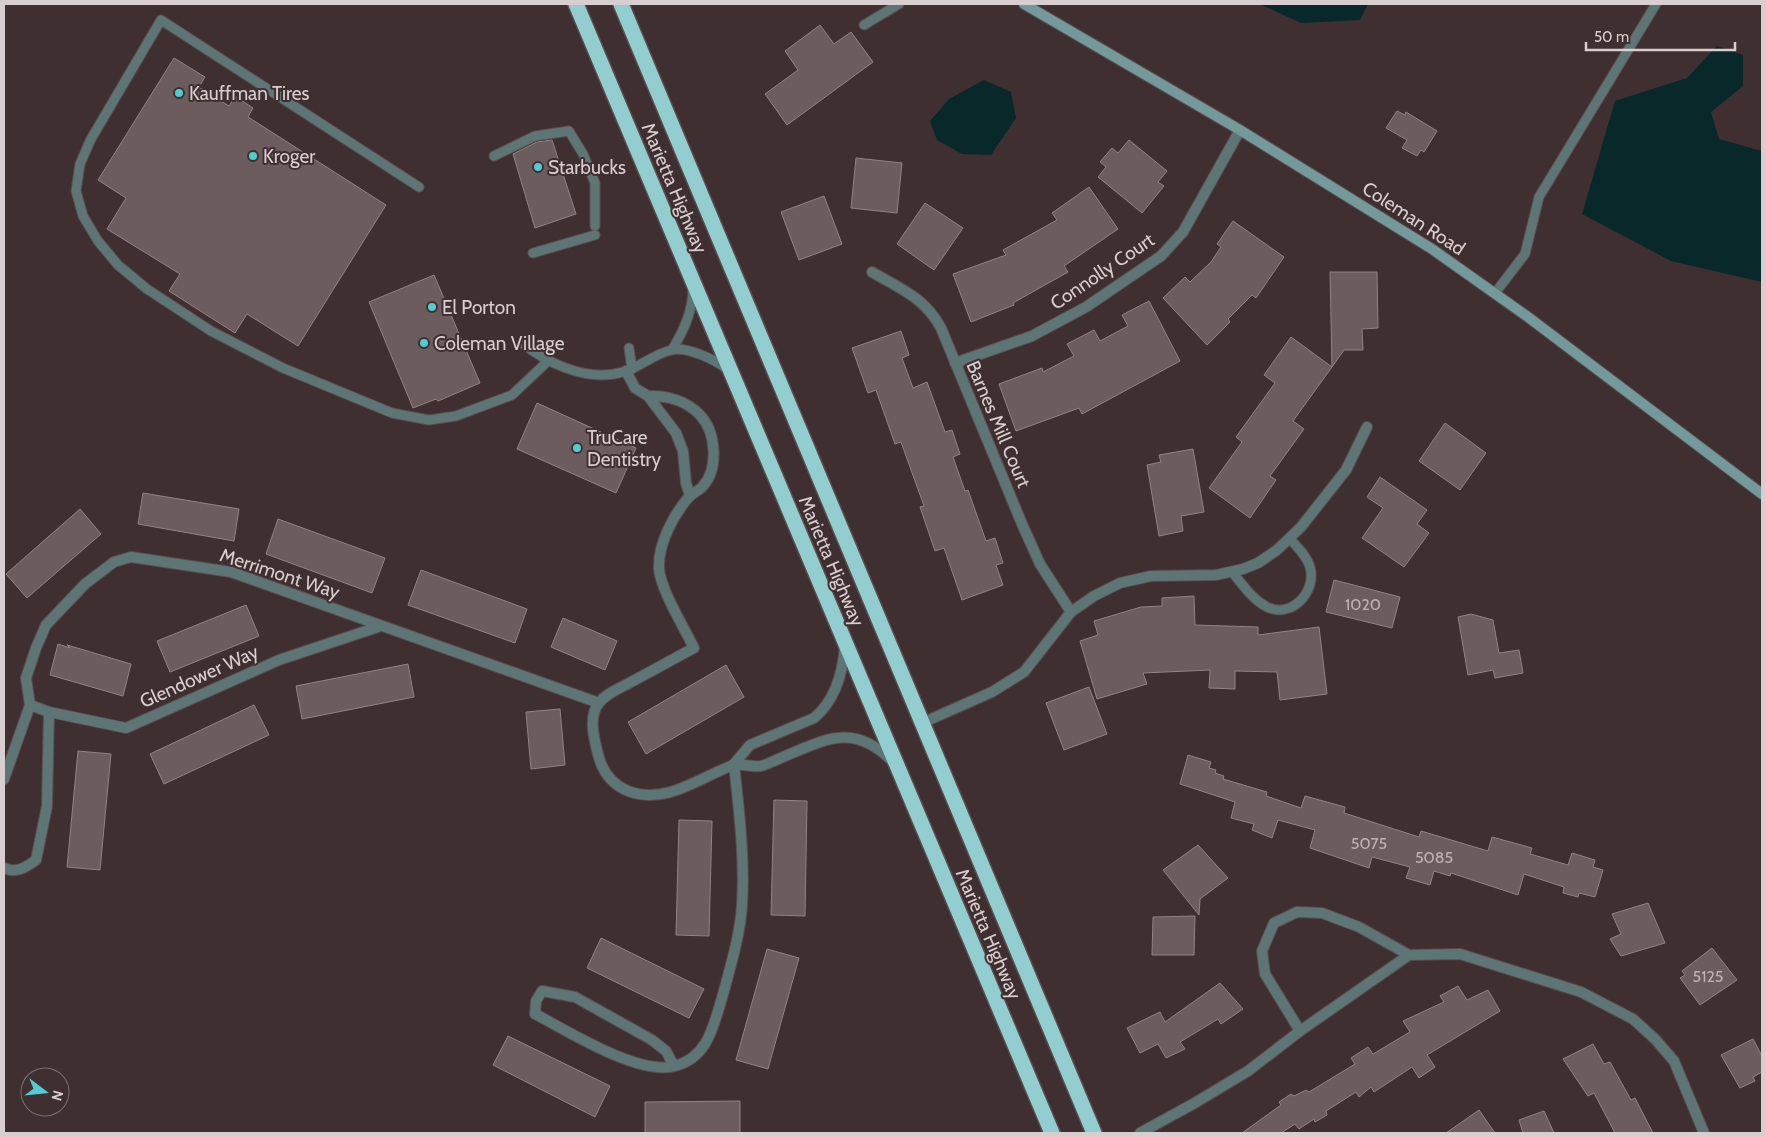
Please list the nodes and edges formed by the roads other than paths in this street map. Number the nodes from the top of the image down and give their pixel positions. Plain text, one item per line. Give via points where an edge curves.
1 (576, 4) edge
2 (621, 4) edge
3 (899, 4) edge
4 (1024, 4) edge
5 (1656, 4) edge
6 (864, 25) dead end
7 (1240, 130) junction
8 (494, 156) dead end
9 (419, 187) dead end
10 (533, 254) dead end
11 (872, 272) dead end
12 (693, 282) junction
13 (1495, 293) junction
14 (522, 343) dead end
15 (629, 348) dead end
16 (672, 350) junction
17 (548, 361) junction
18 (955, 363) junction
19 (629, 370) junction
20 (732, 373) junction
21 (648, 396) junction
22 (1366, 427) dead end
23 (1762, 494) edge
24 (690, 496) junction
25 (1290, 539) junction
26 (1232, 572) junction
27 (1071, 612) junction
28 (381, 626) junction
29 (845, 644) junction
30 (599, 703) junction
31 (30, 705) junction
32 (49, 712) junction
33 (922, 724) junction
34 (734, 764) junction
35 (896, 764) junction
36 (4, 779) edge
37 (4, 868) edge
38 (1409, 955) junction
39 (1300, 1030) junction
40 (674, 1066) junction
41 (1052, 1133) edge
42 (1094, 1133) edge
43 (1140, 1133) edge
44 (1704, 1133) edge

1 - 12 highway, Marietta Highway
2 - 33 highway, Marietta Highway
3 - 6 lane
4 - 7 street, Coleman Road
5 - 13 lane via 1539,197 1525,254
7 - 13 street, Coleman Road via 1432,249
7 - 18 street, Connolly Court via 1183,232 1161,256 1086,307 1032,336
8 - 10 lane via 535,136 569,131 595,183 595,231
9 - 17 lane via 161,20 92,139 80,164 76,190 84,216 98,241 118,265 147,289 211,331 282,368 392,413 429,420 456,416 512,395
11 - 18 street, Barnes Mill Court via 921,301 933,314
12 - 16 lane via 689,316
12 - 20 highway, Marietta Highway
13 - 23 street, Coleman Road
14 - 17 lane
15 - 19 lane
16 - 19 lane
16 - 20 lane via 703,356
17 - 19 lane via 588,373 614,374
18 - 27 street, Barnes Mill Court via 1040,564
19 - 21 street via 635,388
20 - 29 highway, Marietta Highway
21 - 24 street via 680,441
21 - 24 street via 666,397 691,406 708,426 714,451 711,470 703,486
22 - 25 street via 1346,470
24 - 30 street via 664,539 659,568 664,590 694,648
25 - 26 street via 1258,562
25 - 26 lane via 1304,555 1312,576 1309,590 1293,607 1269,608 1249,594
26 - 27 street via 1216,576 1135,579 1094,596
27 - 33 street via 1024,672 992,692
28 - 30 street, Merrimont Way
28 - 31 street, Merrimont Way via 231,572 131,557 114,562 84,584 46,625 26,678
28 - 32 street, Glendower Way via 279,660 126,728
29 - 34 street via 838,682 821,712 750,745
29 - 35 highway, Marietta Highway
30 - 34 street via 594,713 596,748 607,776 622,788 655,796
31 - 32 street, Glendower Way
31 - 36 street
32 - 37 street via 47,806 39,850 36,860 20,870
33 - 42 highway, Marietta Highway
34 - 35 street via 761,766 822,741 844,737 869,743
34 - 40 street via 742,836 742,905 734,953 709,1038 694,1058
35 - 41 highway, Marietta Highway
38 - 39 street
38 - 39 street via 1359,927 1322,913 1297,912 1274,923 1262,951 1265,974
38 - 44 street via 1460,954 1581,992 1633,1019 1674,1062
39 - 43 street via 1248,1070
40 - 40 street via 655,1067 620,1058 535,1014 536,1001 542,991 575,997 652,1040 666,1050

